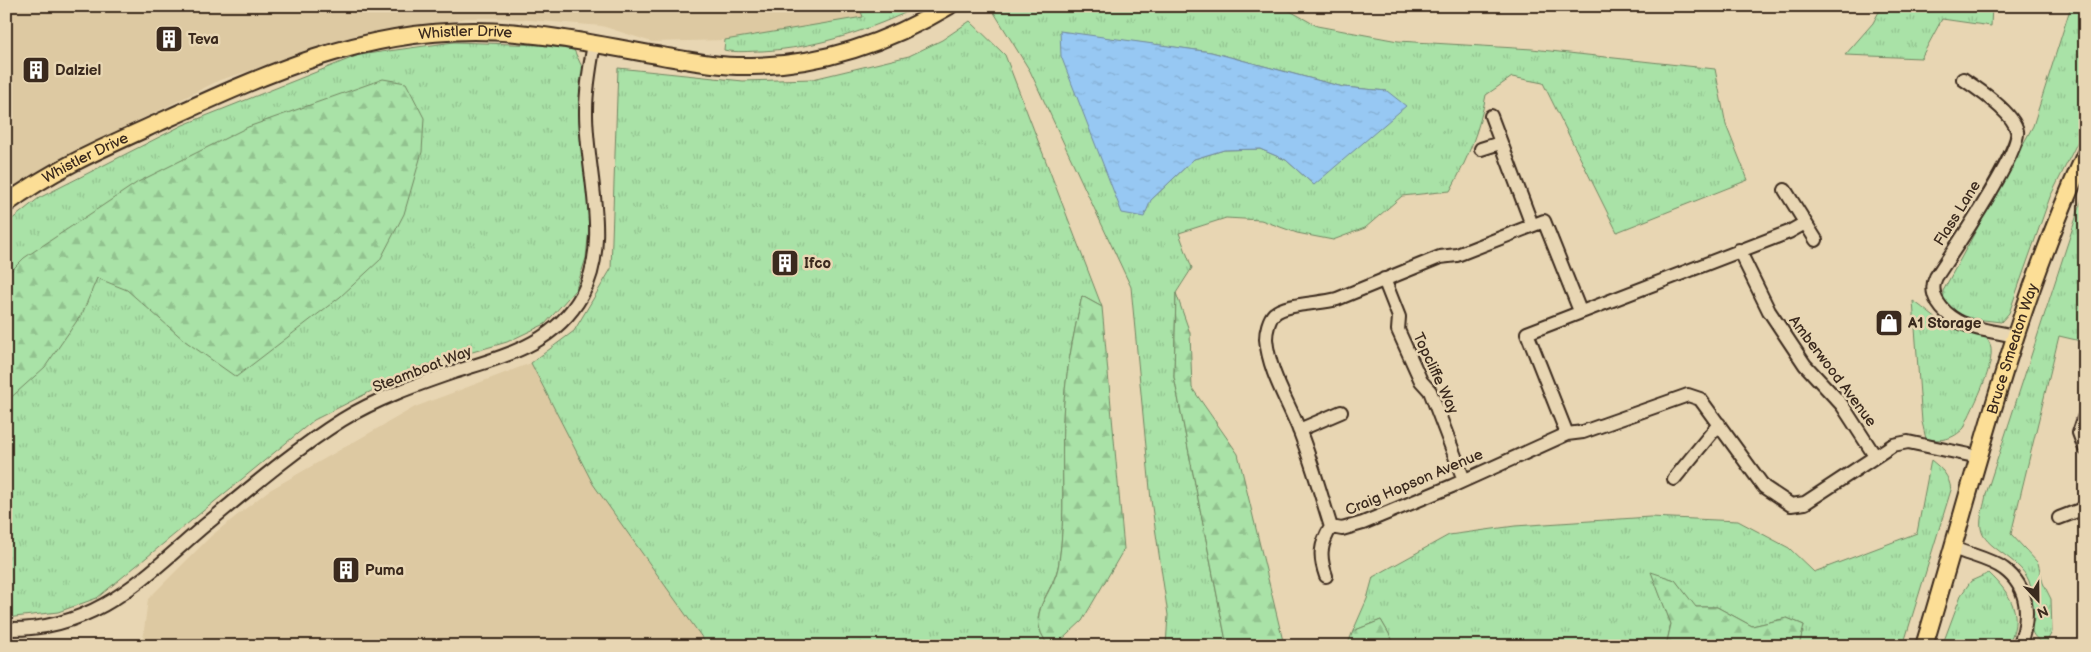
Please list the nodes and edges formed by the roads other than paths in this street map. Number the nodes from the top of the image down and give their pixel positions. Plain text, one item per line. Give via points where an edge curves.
1 (949, 6) edge
2 (594, 44) junction
3 (1963, 79) dead end
4 (1491, 116) dead end
5 (1500, 143) junction
6 (1481, 149) dead end
7 (2085, 155) edge
8 (1785, 190) dead end
9 (6, 204) edge
10 (1805, 223) junction
11 (1532, 226) junction
12 (1816, 240) dead end
13 (1745, 248) junction
14 (1384, 279) junction
15 (1580, 311) junction
16 (2015, 336) junction
17 (1341, 412) dead end
18 (2085, 415) edge
19 (1719, 424) junction
20 (1299, 430) junction
21 (1567, 434) junction
22 (2085, 449) edge
23 (1875, 456) junction
24 (1979, 457) junction
25 (1674, 479) dead end
26 (1464, 480) junction
27 (2085, 508) edge
28 (2059, 518) dead end
29 (1331, 527) junction
30 (1954, 548) junction
31 (1326, 576) dead end
32 (6, 629) edge
33 (1924, 646) edge
34 (2019, 646) edge

1 - 2 main road, Whistler Drive via 924,21 859,48 799,63 749,67 704,63
2 - 9 main road, Whistler Drive via 535,34 477,31 415,34 355,45 286,68 115,140 27,188
2 - 32 street, Steamboat Way via 586,111 595,249 592,270 583,292 560,324 549,334 512,354 399,392 344,419 260,480 145,578 106,605 50,625
3 - 16 street, Flass Lane via 1996,102 2017,129 2018,136 2007,161 1936,277 1935,298 1959,322
4 - 5 street
5 - 6 street
5 - 11 street
7 - 16 main road, Bruce Smeaton Way
8 - 10 street
10 - 12 street
10 - 13 street
11 - 14 street, Craig Hopson Avenue
11 - 15 street via 1544,221
13 - 15 street
13 - 23 street, Amberwood Avenue via 1768,311 1805,366 1842,405
14 - 20 street, Craig Hopson Avenue via 1322,303 1282,309 1270,319 1266,337 1275,377
14 - 26 street, Topcliffe Way via 1399,317 1398,330 1420,381 1430,391
15 - 21 street via 1527,333
16 - 24 main road, Bruce Smeaton Way
17 - 20 street
18 - 22 street via 2079,433
19 - 21 street, Craig Hopson Avenue via 1700,399 1688,395 1583,432
19 - 23 street, Craig Hopson Avenue via 1764,488 1792,505 1805,503
19 - 25 street
20 - 29 street, Craig Hopson Avenue
21 - 26 street, Craig Hopson Avenue
23 - 24 street, Craig Hopson Avenue via 1908,442
24 - 30 main road, Bruce Smeaton Way
26 - 29 street, Craig Hopson Avenue via 1363,523 1342,530
27 - 28 street
29 - 31 street via 1320,548
30 - 33 main road, Bruce Smeaton Way
30 - 34 street via 2004,568 2015,581 2028,613

